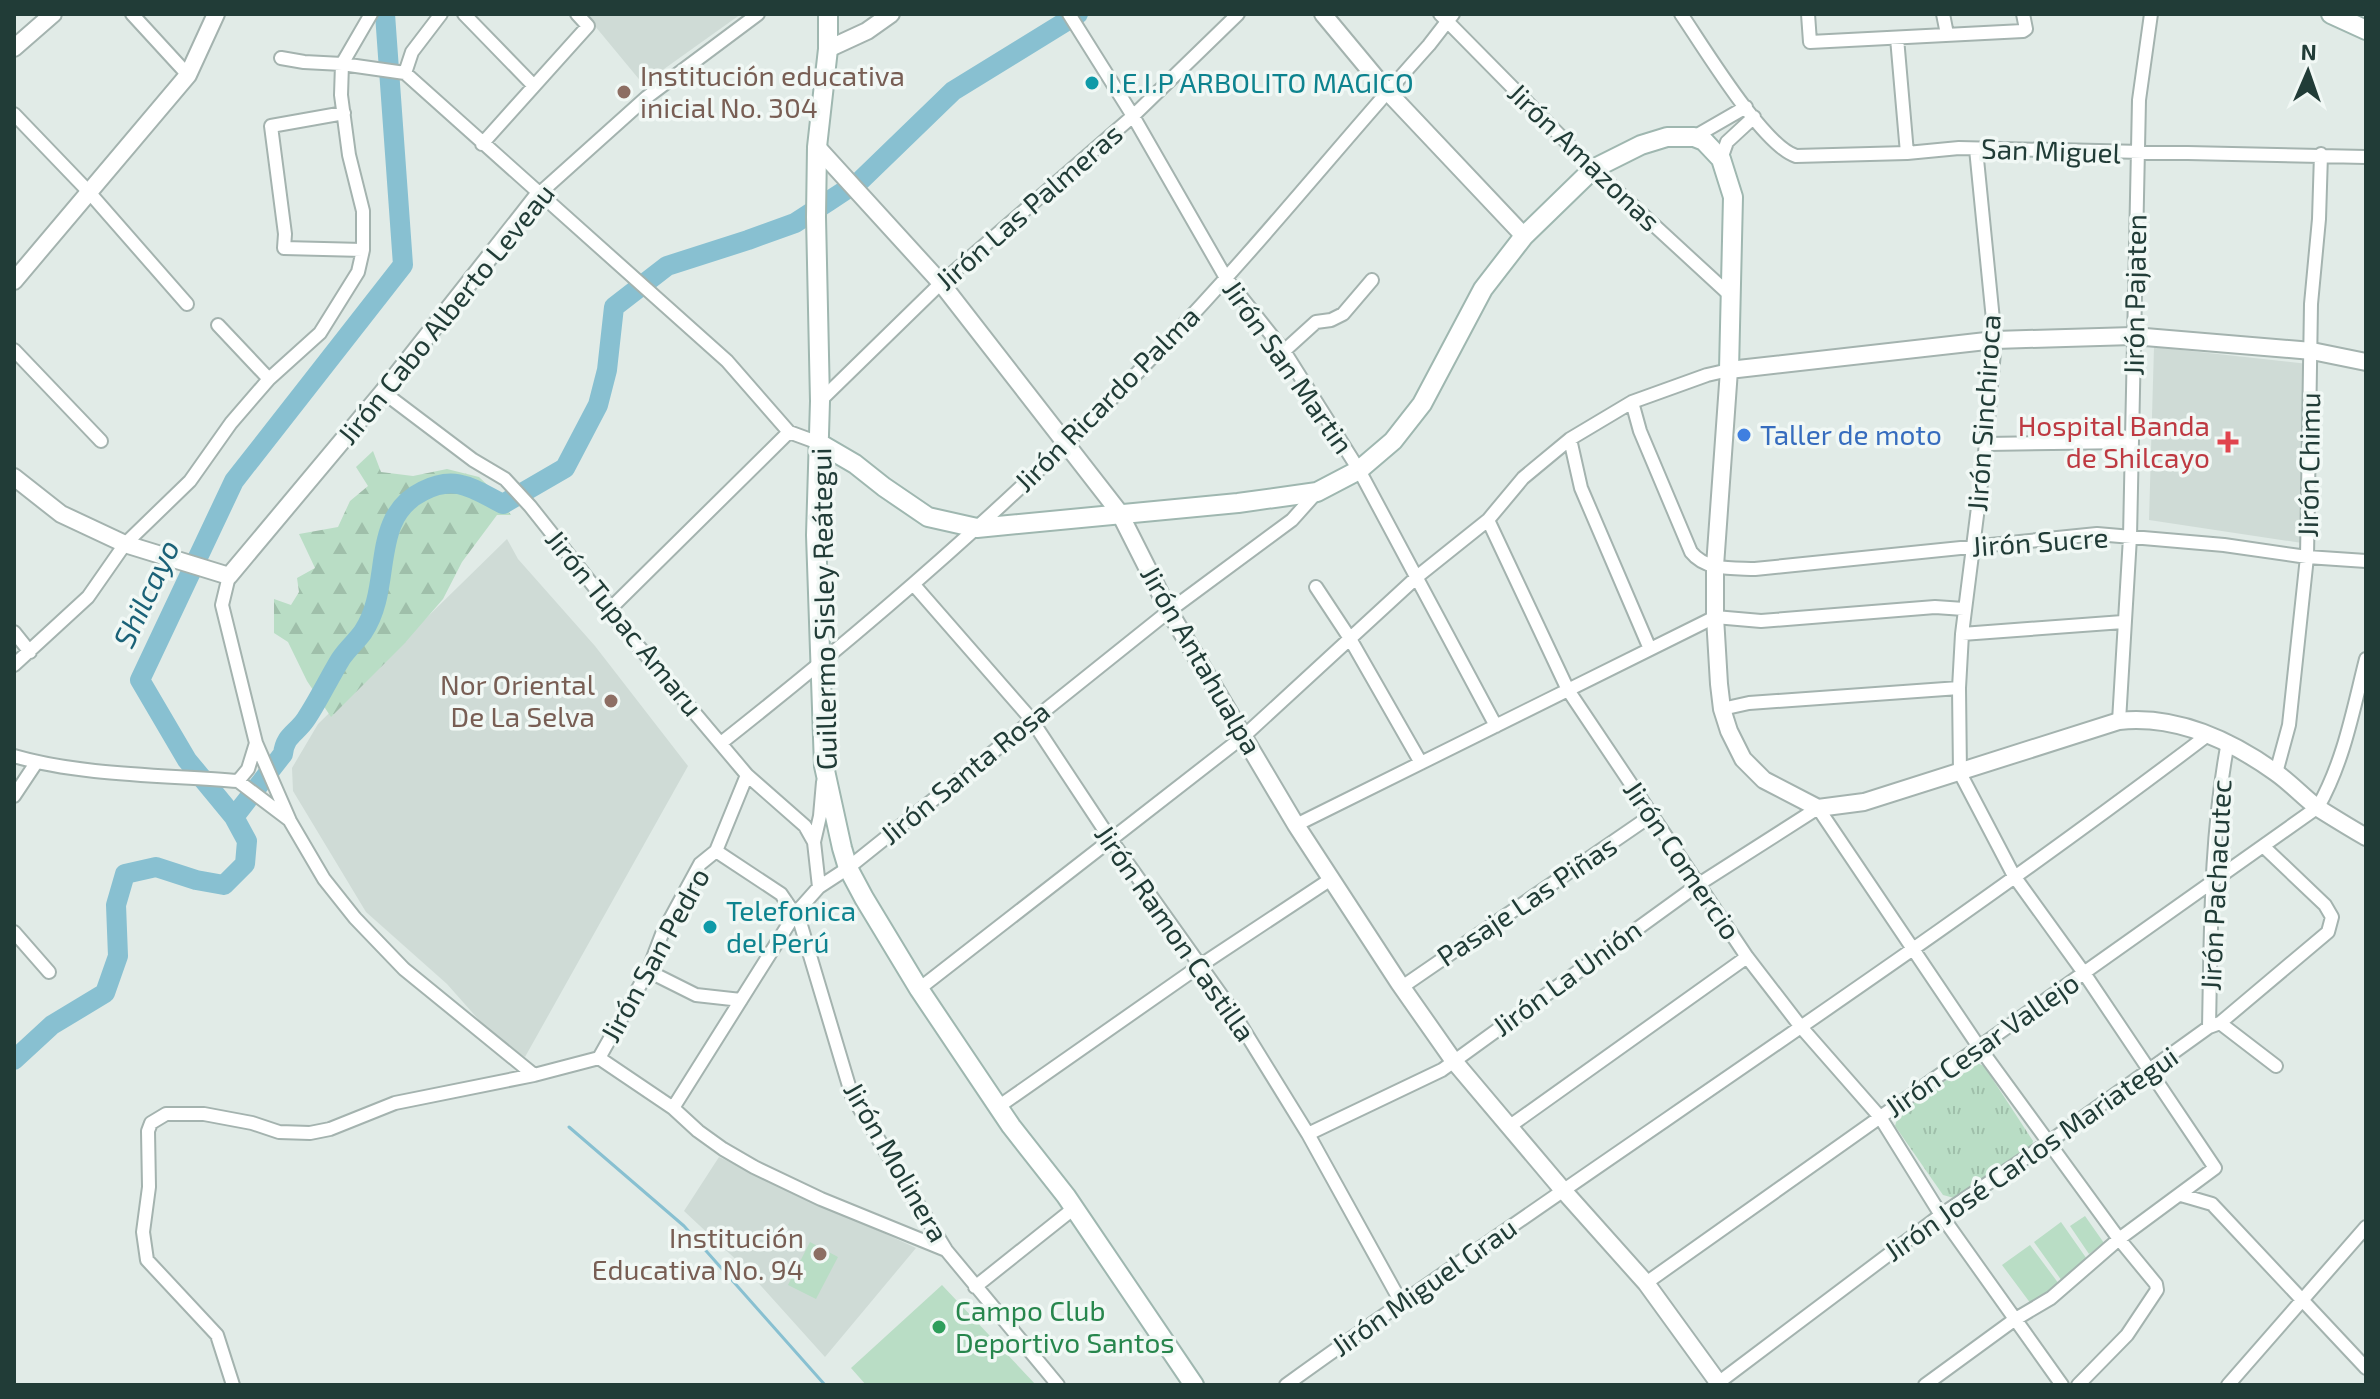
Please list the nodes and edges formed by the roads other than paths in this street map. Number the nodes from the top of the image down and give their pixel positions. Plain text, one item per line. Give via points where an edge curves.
1 (53, 14) edge
2 (132, 14) edge
3 (216, 14) edge
4 (371, 14) edge
5 (441, 14) edge
6 (464, 14) edge
7 (577, 14) edge
8 (758, 14) edge
9 (828, 14) edge
10 (891, 14) edge
11 (1069, 14) edge
12 (1238, 14) edge
13 (1323, 14) edge
14 (1681, 14) edge
15 (1808, 14) edge
16 (1943, 14) edge
17 (2023, 14) edge
18 (2151, 14) edge
19 (2331, 14) edge
20 (1447, 16) edge
21 (2366, 30) edge
22 (1947, 34) junction
23 (1897, 38) junction
24 (14, 48) edge
25 (828, 49) junction
26 (281, 58) dead end
27 (346, 65) junction
28 (405, 73) junction
29 (188, 75) junction
30 (534, 86) junction
31 (1387, 91) junction
32 (1750, 112) junction
33 (344, 113) junction
34 (14, 114) edge
35 (1133, 116) junction
36 (1694, 137) junction
37 (482, 144) junction
38 (817, 147) junction
39 (1976, 149) junction
40 (1907, 153) junction
41 (2139, 153) junction
42 (2321, 154) junction
43 (2366, 157) edge
44 (1721, 159) junction
45 (1593, 169) junction
46 (88, 191) junction
47 (540, 193) junction
48 (1524, 236) junction
49 (363, 250) junction
50 (1226, 278) junction
51 (1372, 280) dead end
52 (14, 281) edge
53 (941, 283) junction
54 (1731, 296) junction
55 (187, 304) dead end
56 (218, 325) dead end
57 (2133, 336) junction
58 (1995, 340) junction
59 (14, 350) edge
60 (1284, 351) junction
61 (2312, 351) junction
62 (2366, 362) edge
63 (1729, 370) junction
64 (269, 379) junction
65 (383, 392) junction
66 (820, 401) junction
67 (1632, 402) junction
68 (789, 432) junction
69 (1570, 439) junction
70 (101, 441) dead end
71 (2132, 442) junction
72 (819, 443) junction
73 (1067, 444) junction
74 (1986, 444) junction
75 (1359, 470) junction
76 (14, 477) edge
77 (1317, 492) junction
78 (1119, 512) junction
79 (1488, 520) junction
80 (977, 528) junction
81 (2130, 537) junction
82 (129, 545) junction
83 (1973, 545) junction
84 (2307, 557) junction
85 (2366, 561) edge
86 (1715, 566) junction
87 (225, 575) junction
88 (1418, 576) junction
89 (914, 585) junction
90 (1316, 587) dead end
91 (611, 608) junction
92 (1964, 609) junction
93 (1169, 611) junction
94 (1715, 617) junction
95 (2123, 622) junction
96 (14, 632) edge
97 (1962, 634) junction
98 (1349, 637) junction
99 (1650, 649) junction
100 (30, 652) junction
101 (2366, 659) edge
102 (14, 665) edge
103 (820, 665) junction
104 (1959, 688) junction
105 (1568, 690) junction
106 (1722, 709) junction
107 (1031, 719) junction
108 (2119, 721) junction
109 (1496, 726) junction
110 (2209, 734) junction
111 (1244, 736) junction
112 (2228, 742) junction
113 (256, 743) junction
114 (721, 743) junction
115 (14, 756) edge
116 (36, 763) junction
117 (1421, 763) junction
118 (824, 766) junction
119 (1960, 773) junction
120 (2276, 773) junction
121 (747, 775) junction
122 (238, 781) junction
123 (14, 796) edge
124 (2318, 807) junction
125 (1818, 808) junction
126 (1652, 815) junction
127 (290, 821) junction
128 (1296, 825) junction
129 (2366, 837) edge
130 (1111, 840) junction
131 (814, 842) junction
132 (2263, 846) junction
133 (716, 851) junction
134 (848, 868) junction
135 (2014, 876) junction
136 (1331, 879) junction
137 (2213, 882) junction
138 (1699, 884) junction
139 (819, 887) junction
140 (795, 914) junction
141 (14, 932) edge
142 (1912, 948) junction
143 (1747, 957) junction
144 (1201, 965) junction
145 (648, 971) junction
146 (49, 972) dead end
147 (2084, 973) junction
148 (1402, 987) junction
149 (919, 989) junction
150 (741, 1000) junction
151 (2214, 1025) junction
152 (1801, 1027) junction
153 (1979, 1047) junction
154 (599, 1058) junction
155 (1453, 1060) junction
156 (2276, 1066) dead end
157 (2149, 1070) junction
158 (534, 1075) junction
159 (998, 1107) junction
160 (673, 1108) junction
161 (1880, 1117) junction
162 (1510, 1126) junction
163 (1308, 1134) junction
164 (2049, 1142) junction
165 (2212, 1172) junction
166 (1562, 1189) junction
167 (2181, 1195) junction
168 (2212, 1204) junction
169 (1073, 1209) junction
170 (1941, 1215) junction
171 (2366, 1227) edge
172 (2119, 1239) junction
173 (946, 1250) junction
174 (1646, 1283) junction
175 (975, 1287) junction
176 (2303, 1300) junction
177 (1402, 1304) junction
178 (2014, 1320) junction
179 (2366, 1368) edge
180 (1719, 1384) edge
181 (233, 1385) edge
182 (1058, 1385) edge
183 (1194, 1385) edge
184 (1286, 1385) edge
185 (1925, 1385) edge
186 (2062, 1385) edge
187 (2078, 1385) edge
188 (2228, 1385) edge

1 - 24 street
2 - 29 street
3 - 29 street
4 - 27 street
5 - 28 street via 412,52
6 - 30 street
7 - 30 street via 588,26
8 - 47 street, Jirón Cabo Alberto Leveau via 647,97
9 - 25 main road, Guillermo Sisley Reátegui
10 - 25 street
11 - 35 street, Jirón San Martin
12 - 35 street, Jirón Las Palmeras
13 - 31 street
14 - 32 street, San Miguel
15 - 23 street via 1809,42
16 - 22 street
17 - 22 street via 2023,31
18 - 41 street, Jirón Pajaten via 2139,100
19 - 21 main road
20 - 31 street, Jirón Ricardo Palma
20 - 45 street, Jirón Amazonas
22 - 23 street
23 - 40 street
25 - 38 main road, Guillermo Sisley Reátegui
26 - 27 street
27 - 28 street
27 - 33 street
28 - 37 street
29 - 46 street
30 - 37 street
31 - 48 street
31 - 50 street, Jirón Ricardo Palma
32 - 36 street
32 - 40 street, San Miguel via 1781,149 1796,156
32 - 44 street
33 - 49 street via 363,211
33 - 49 street via 271,126 284,248
34 - 46 street
35 - 50 street, Jirón San Martin
35 - 53 street, Jirón Las Palmeras
36 - 44 main road
36 - 45 main road via 1667,137 1641,145
37 - 47 street
38 - 53 street, Jirón Antahualpa
38 - 66 main road, Guillermo Sisley Reátegui
39 - 40 street, San Miguel
39 - 41 street, San Miguel
39 - 58 street, Jirón Sinchiroca
41 - 42 street, San Miguel
41 - 57 street, Jirón Pajaten
42 - 43 street, San Miguel
42 - 61 street, Jirón Chimu
44 - 54 main road via 1733,197
45 - 48 main road
45 - 54 street, Jirón Amazonas
46 - 52 street
46 - 55 street
47 - 65 street, Jirón Cabo Alberto Leveau
47 - 68 street via 727,361
48 - 75 main road via 1483,289 1422,404 1393,441
49 - 64 street via 358,272 320,333
50 - 60 street, Jirón San Martin
50 - 73 street, Jirón Ricardo Palma
51 - 60 street via 1343,314 1316,322
53 - 66 street, Jirón Las Palmeras
53 - 73 street, Jirón Antahualpa
54 - 63 main road
56 - 64 street
57 - 58 street
57 - 61 street
57 - 71 street, Jirón Pajaten
58 - 63 street
58 - 74 street, Jirón Sinchiroca
59 - 70 street
60 - 75 street, Jirón San Martin
61 - 62 street
61 - 84 street, Jirón Chimu
63 - 67 street
63 - 86 street
64 - 82 street via 190,481
65 - 87 street, Jirón Cabo Alberto Leveau
65 - 91 street, Jirón Tupac Amaru via 505,479
66 - 72 main road, Guillermo Sisley Reátegui
67 - 69 street
67 - 86 street via 1691,552
68 - 72 street
68 - 91 street
69 - 79 street via 1523,478
69 - 99 street via 1581,488
71 - 74 street
71 - 81 street, Jirón Pajaten
72 - 80 main road via 928,517
72 - 103 main road, Guillermo Sisley Reátegui
73 - 78 street, Jirón Antahualpa
73 - 80 street, Jirón Ricardo Palma
74 - 83 street, Jirón Sinchiroca
75 - 77 main road
75 - 88 street, Jirón San Martin
76 - 82 street via 61,514
77 - 78 main road
77 - 93 street, Jirón Santa Rosa via 1292,520
78 - 80 main road
78 - 93 street, Jirón Antahualpa
79 - 88 street
79 - 105 street, Jirón Comercio
80 - 89 street, Jirón Ricardo Palma
81 - 83 street, Jirón Sucre via 2097,534
81 - 84 street, Jirón Sucre
81 - 95 street, Jirón Pajaten
82 - 87 street
82 - 100 street via 88,597
83 - 86 street, Jirón Sucre via 1755,569
83 - 92 street, Jirón Sinchiroca
84 - 85 street, Jirón Sucre
84 - 120 street, Jirón Chimu via 2289,725
86 - 94 street
87 - 113 street via 222,605
88 - 98 street
88 - 109 street, Jirón San Martin
89 - 103 street, Jirón Ricardo Palma
89 - 107 street, Jirón Ramon Castilla
90 - 98 street
91 - 114 street, Jirón Tupac Amaru
92 - 94 street via 1761,621
92 - 97 street, Jirón Sinchiroca
93 - 107 street, Jirón Santa Rosa
93 - 111 street, Jirón Antahualpa
94 - 99 street
94 - 106 street
95 - 97 street
95 - 108 street, Jirón Pajaten
96 - 100 street
97 - 104 street, Jirón Sinchiroca
98 - 111 street
98 - 117 street
99 - 105 street
100 - 102 street
101 - 124 street via 2343,754
103 - 114 street, Jirón Ricardo Palma
103 - 118 main road, Guillermo Sisley Reátegui
104 - 106 street
104 - 119 street, Jirón Sinchiroca
105 - 109 street
105 - 126 street, Jirón Comercio
106 - 125 street via 1743,759 1764,780
107 - 130 street, Jirón Ramon Castilla
107 - 134 street, Jirón Santa Rosa
108 - 110 street via 2144,719
108 - 119 street
109 - 117 street
110 - 112 street
110 - 135 street, Jirón Miguel Grau
111 - 128 street, Jirón Antahualpa
111 - 130 street
112 - 120 street
112 - 137 street, Jirón Pachacutec
113 - 122 street
113 - 127 street
114 - 121 street, Jirón Tupac Amaru
115 - 116 street
116 - 122 street
116 - 123 street
117 - 128 street
118 - 131 street
118 - 134 main road, Guillermo Sisley Reátegui
119 - 125 street via 1864,802
119 - 135 street
120 - 124 street
121 - 131 street, Jirón Tupac Amaru via 805,826
121 - 133 street, Jirón San Pedro
122 - 127 street
124 - 129 street
124 - 132 street, Jirón Cesar Vallejo
125 - 138 street, Jirón La Unión
125 - 142 street
126 - 138 street, Jirón Comercio
126 - 148 street, Pasaje Las Piñas
127 - 158 street via 324,879 355,918 450,1008
128 - 136 street, Jirón Antahualpa
130 - 144 street, Jirón Ramon Castilla
130 - 149 street
131 - 139 street
132 - 137 street, Jirón Cesar Vallejo
132 - 151 street, Jirón José Carlos Mariategui via 2325,905 2332,917 2328,932
133 - 140 street, Jirón Molinera via 781,894
133 - 145 street, Jirón San Pedro via 700,864
134 - 139 street, Jirón Santa Rosa
134 - 149 main road, Guillermo Sisley Reátegui
135 - 142 street, Jirón Miguel Grau
135 - 147 street
136 - 144 street
136 - 148 street, Jirón Antahualpa
137 - 147 street, Jirón Cesar Vallejo
137 - 151 street, Jirón Pachacutec
138 - 143 street, Jirón Comercio
138 - 155 street, Jirón La Unión
139 - 140 street, Jirón Santa Rosa
140 - 150 street, Jirón Santa Rosa
140 - 173 street, Jirón Molinera via 852,1096
141 - 146 street
142 - 152 street, Jirón Miguel Grau
142 - 153 street
143 - 152 street, Jirón Comercio
143 - 162 street
144 - 159 street
144 - 163 street, Jirón Ramon Castilla
145 - 150 street via 696,995
145 - 154 street, Jirón San Pedro
147 - 153 street, Jirón Cesar Vallejo
147 - 157 street
148 - 155 street, Jirón Antahualpa
149 - 159 main road, Guillermo Sisley Reátegui
150 - 160 street, Jirón Santa Rosa
151 - 156 street
151 - 157 street, Jirón José Carlos Mariategui
152 - 161 street, Jirón Comercio
152 - 166 street, Jirón Miguel Grau
153 - 161 street, Jirón Cesar Vallejo
153 - 164 street
154 - 158 street, Jirón San Pedro
154 - 160 street
155 - 162 street, Jirón Antahualpa
155 - 163 street, Jirón La Unión via 1430,1077
157 - 164 street, Jirón José Carlos Mariategui
157 - 165 street
158 - 181 street, Jirón San Pedro via 395,1103 310,1133 279,1132 204,1114 166,1114 151,1123 143,1232 147,1260 217,1335
159 - 169 main road, Guillermo Sisley Reátegui
160 - 173 street via 754,1167
161 - 170 street, Jirón Comercio
161 - 174 street, Jirón Cesar Vallejo
162 - 166 street, Jirón Antahualpa
163 - 177 street, Jirón Ramon Castilla
164 - 170 street, Jirón José Carlos Mariategui
164 - 172 street
165 - 167 street
165 - 168 street
166 - 174 street, Jirón Antahualpa
166 - 177 street, Jirón Miguel Grau
167 - 168 street
167 - 172 street
168 - 176 street
169 - 175 street
169 - 183 main road, Guillermo Sisley Reátegui
170 - 178 street, Jirón Comercio
170 - 180 street, Jirón José Carlos Mariategui
171 - 176 street
172 - 178 street via 2051,1298
172 - 187 street via 2157,1287 2127,1335
173 - 175 street, Jirón Molinera
174 - 180 street, Jirón Antahualpa
175 - 182 street, Jirón Molinera
176 - 179 street
176 - 188 street
177 - 184 street, Jirón Miguel Grau
178 - 185 street
178 - 186 street, Jirón Comercio

